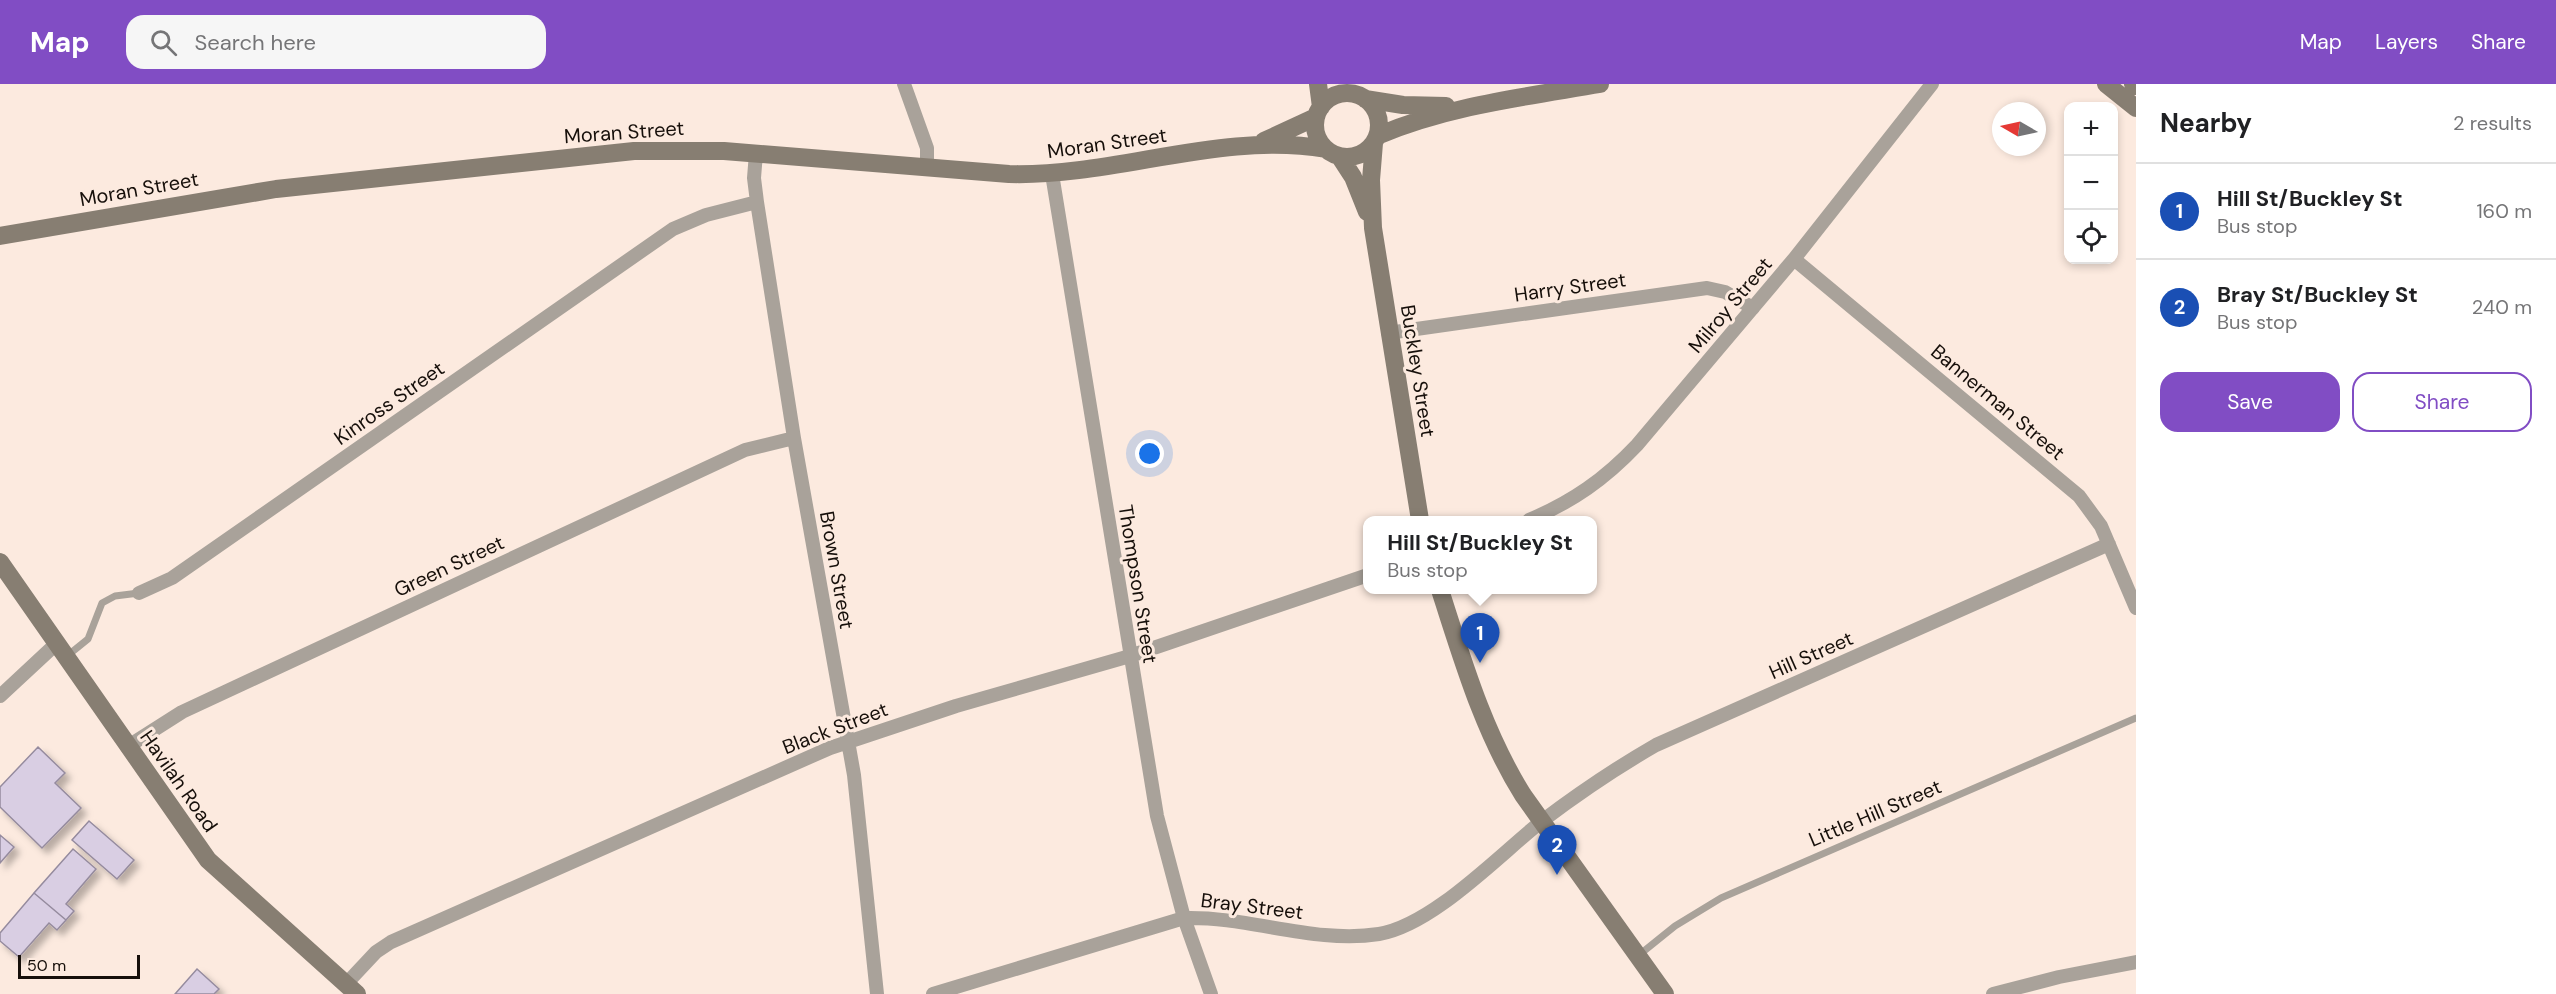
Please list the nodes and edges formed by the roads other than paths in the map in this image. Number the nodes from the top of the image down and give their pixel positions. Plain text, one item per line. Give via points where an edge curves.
1 (904, 84) edge
2 (1318, 84) edge
3 (1599, 84) edge
4 (1932, 84) edge
5 (2106, 84) edge
6 (1564, 87) edge
7 (1356, 92) edge
8 (1462, 107) junction
9 (2136, 108) edge
10 (1319, 112) junction
11 (1376, 140) junction
12 (1253, 144) junction
13 (756, 153) junction
14 (1333, 153) junction
15 (927, 167) junction
16 (1052, 174) junction
17 (757, 202) junction
18 (1373, 228) junction
19 (0, 236) edge
20 (1794, 259) junction
21 (1753, 308) junction
22 (1388, 333) junction
23 (794, 438) junction
24 (1419, 516) edge
25 (1537, 516) edge
26 (2109, 544) junction
27 (0, 562) edge
28 (1363, 577) edge
29 (139, 593) joint
30 (1441, 594) edge
31 (2136, 608) edge
32 (60, 651) junction
33 (1130, 656) junction
34 (0, 696) edge
35 (2136, 718) edge
36 (849, 741) junction
37 (127, 747) junction
38 (1541, 822) junction
39 (1184, 918) junction
40 (1637, 957) junction
41 (2136, 962) edge
42 (352, 989) edge
43 (877, 994) edge
44 (933, 994) edge
45 (1211, 994) edge
46 (1665, 994) edge
47 (1993, 994) edge

1 - 15 street via 927,148
2 - 10 street
3 - 6 street
4 - 20 street, Milroy Street
5 - 9 street
6 - 8 street
7 - 8 street via 1402,105
7 - 10 street via 1337,95
7 - 11 street via 1378,116
8 - 11 street via 1407,124
10 - 12 street, Moran Street via 1279,136
10 - 14 street via 1317,134
11 - 14 street via 1359,155
11 - 18 street, Buckley Street via 1371,180
12 - 14 street, Moran Street
12 - 16 street, Moran Street
13 - 15 street, Moran Street
13 - 17 street, Brown Street
13 - 19 street, Moran Street via 666,150 589,155 276,189
14 - 18 street, Buckley Street via 1358,188
15 - 16 street, Moran Street
16 - 33 street, Thompson Street
17 - 23 street, Brown Street
17 - 29 street, Kinross Street via 706,215 673,230 172,578
18 - 22 street, Buckley Street
20 - 21 street, Milroy Street
20 - 26 street, Bannerman Street via 2079,496 2095,515
21 - 22 street, Harry Street via 1725,292 1707,288
21 - 25 street, Milroy Street via 1619,465 1583,494
22 - 24 street, Buckley Street
23 - 36 street, Brown Street
23 - 37 street, Green Street via 737,454 182,712
26 - 31 street, Bannerman Street
26 - 38 street, Hill Street via 1656,745 1607,773
27 - 32 street, Havilah Road
28 - 33 street, Black Street
29 - 32 lane, Kinross Street via 115,596 102,603 88,639
30 - 38 street via 1489,732
32 - 34 street, Kinross Street
32 - 37 street, Havilah Road
33 - 36 street, Black Street
33 - 39 street, Thompson Street via 1158,816
35 - 40 lane, Little Hill Street via 1721,898 1675,926
36 - 42 street, Black Street via 391,942 376,952
36 - 43 street, Brown Street
37 - 42 street, Havilah Road via 208,860
38 - 39 street, Bray Street via 1433,909 1379,934 1326,935 1226,920
38 - 40 street
39 - 44 street, Bray Street
39 - 45 street, Thompson Street
40 - 46 street
41 - 47 street via 2059,976

